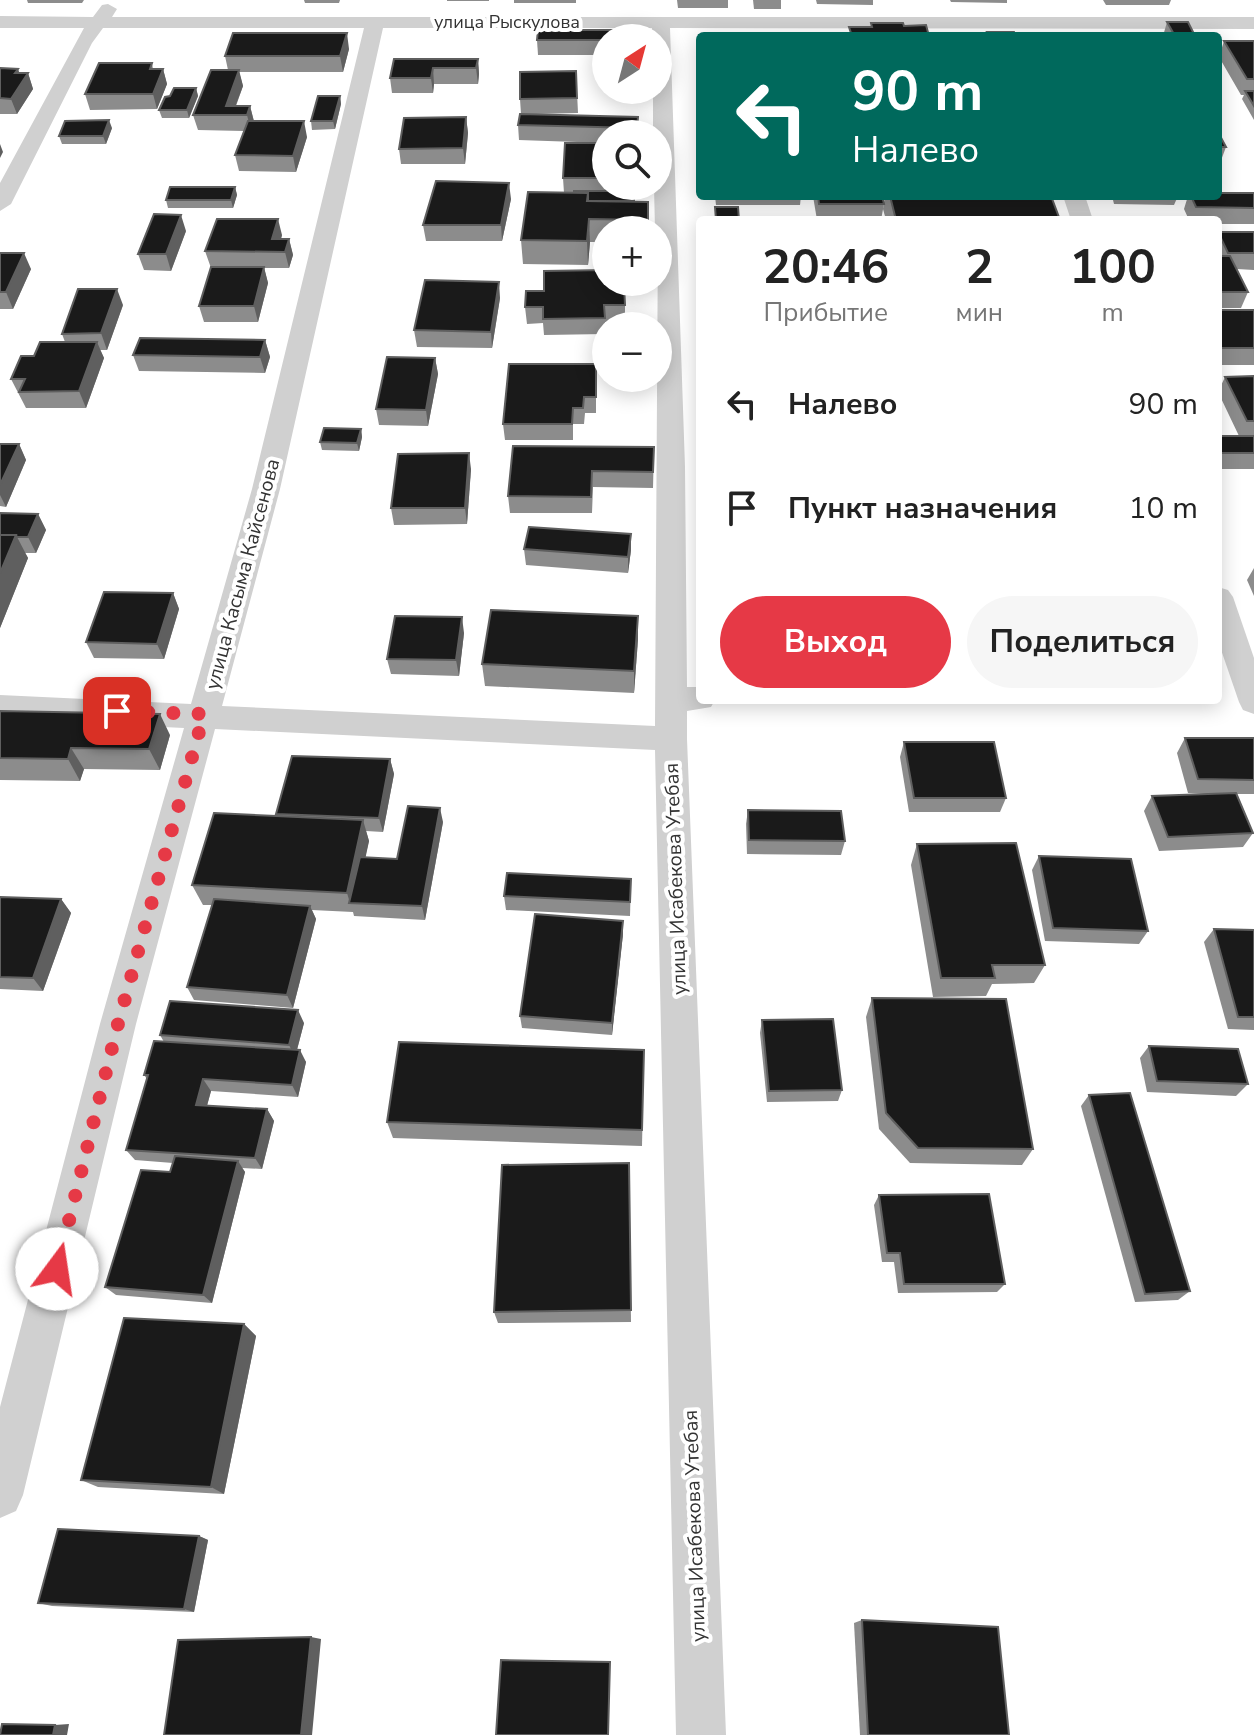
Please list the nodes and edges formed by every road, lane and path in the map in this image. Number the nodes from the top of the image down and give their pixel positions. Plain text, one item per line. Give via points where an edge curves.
1 (113, 0) edge
2 (603, 0) edge
3 (375, 21) junction
4 (0, 22) edge
5 (96, 22) junction
6 (600, 22) junction
7 (661, 22) junction
8 (1254, 23) edge
9 (0, 204) edge
10 (1222, 614) edge
11 (1240, 692) edge
12 (685, 699) edge
13 (0, 707) edge
14 (204, 714) junction
15 (671, 739) junction
16 (0, 1495) edge
17 (701, 1735) edge

1 - 5 street
2 - 6 street
3 - 5 street, улица Рыскулова
3 - 6 street, улица Рыскулова
3 - 14 street, улица Касыма Кайсенова via 266,489
4 - 5 street, улица Рыскулова
5 - 9 street
6 - 7 street, улица Рыскулова
7 - 8 street, улица Рыскулова
7 - 12 street, улица Исабекова Утебая via 672,467
10 - 11 street
12 - 15 street, улица Исабекова Утебая
13 - 14 street
14 - 15 street
14 - 16 street, улица Касыма Кайсенова via 118,1024
15 - 17 street, улица Исабекова Утебая

